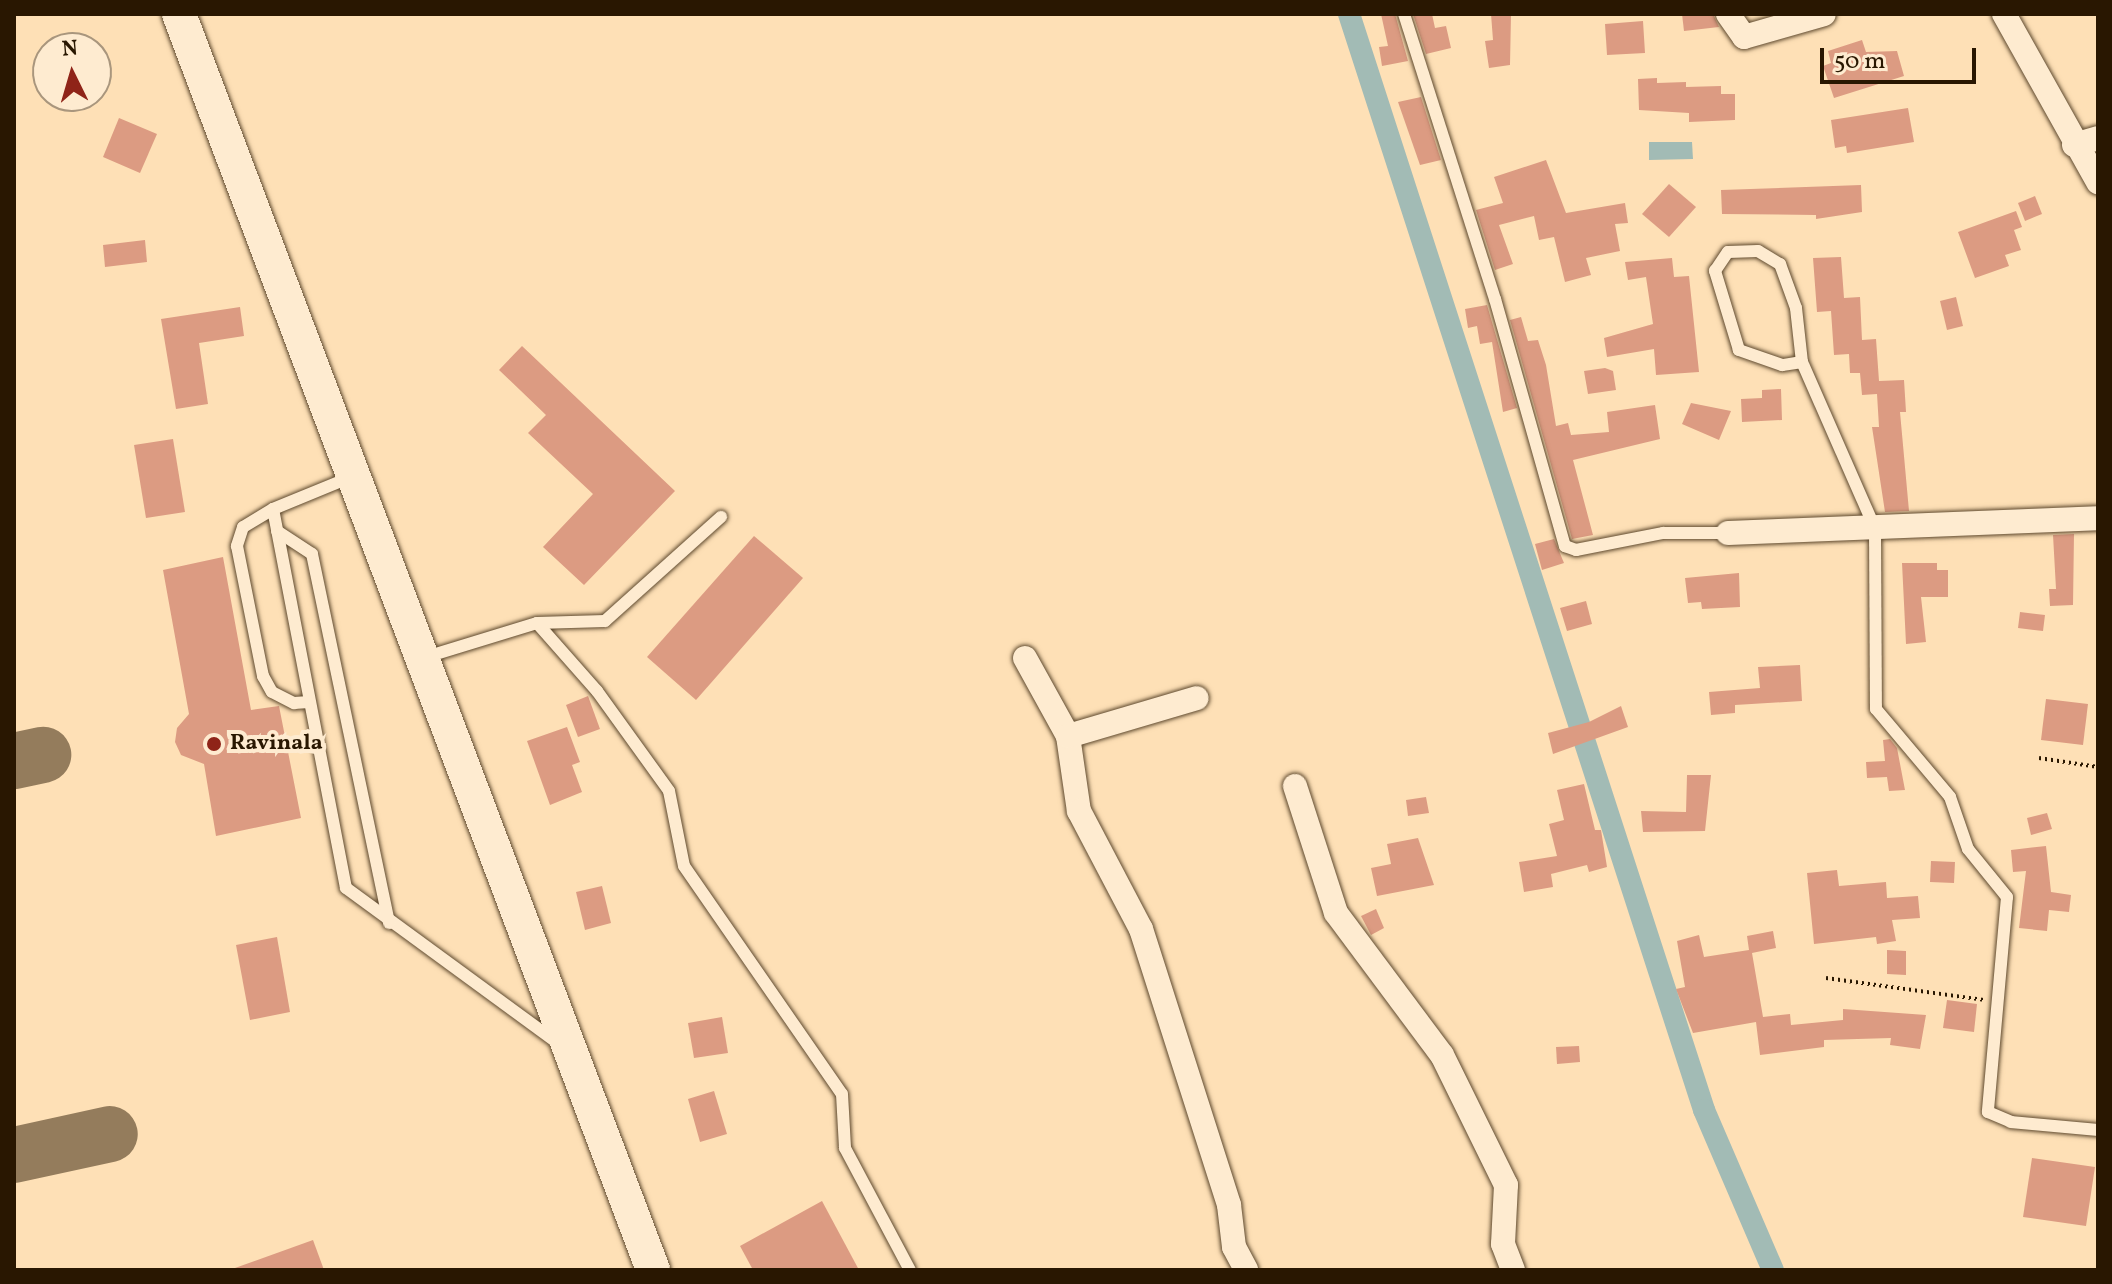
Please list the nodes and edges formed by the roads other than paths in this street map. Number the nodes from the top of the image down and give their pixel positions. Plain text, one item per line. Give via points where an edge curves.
1 (179, 14) edge
2 (1404, 14) edge
3 (1728, 14) edge
4 (1824, 14) edge
5 (2004, 14) edge
6 (2098, 138) edge
7 (2074, 145) junction
8 (2098, 182) edge
9 (1802, 362) junction
10 (354, 475) junction
11 (273, 509) junction
12 (721, 517) dead end
13 (2098, 518) edge
14 (1875, 528) junction
15 (277, 531) junction
16 (1728, 533) joint
17 (537, 623) junction
18 (423, 658) junction
19 (1025, 658) dead end
20 (1197, 698) dead end
21 (309, 702) junction
22 (1068, 736) junction
23 (1295, 786) dead end
24 (389, 923) junction
25 (573, 1055) junction
26 (2098, 1130) edge
27 (653, 1270) edge
28 (910, 1270) edge
29 (1246, 1270) edge
30 (1513, 1270) edge

1 - 10 main road
2 - 16 lane via 1495,299 1565,546 1576,550 1663,533
3 - 4 street via 1744,37
5 - 7 street
6 - 7 street
7 - 8 street
9 - 9 lane via 1796,308 1780,264 1758,251 1728,252 1715,271 1739,350 1782,365
9 - 14 lane
10 - 11 lane
10 - 18 main road
11 - 15 lane
11 - 21 lane via 243,527 237,546 263,676 272,692 294,703
12 - 17 lane via 605,621
13 - 14 street
14 - 16 street
14 - 26 lane via 1876,709 1950,797 1968,849 2007,897 1988,1112 2011,1122
15 - 21 lane
15 - 24 lane via 312,554
17 - 18 lane
17 - 28 lane via 597,691 669,791 684,866 842,1094 845,1148
18 - 25 main road
19 - 22 street
20 - 22 street
21 - 24 lane via 346,888
22 - 29 street via 1079,811 1141,929 1229,1205 1234,1247
23 - 30 street via 1336,913 1442,1055 1506,1185 1503,1244
24 - 25 lane
25 - 27 main road

